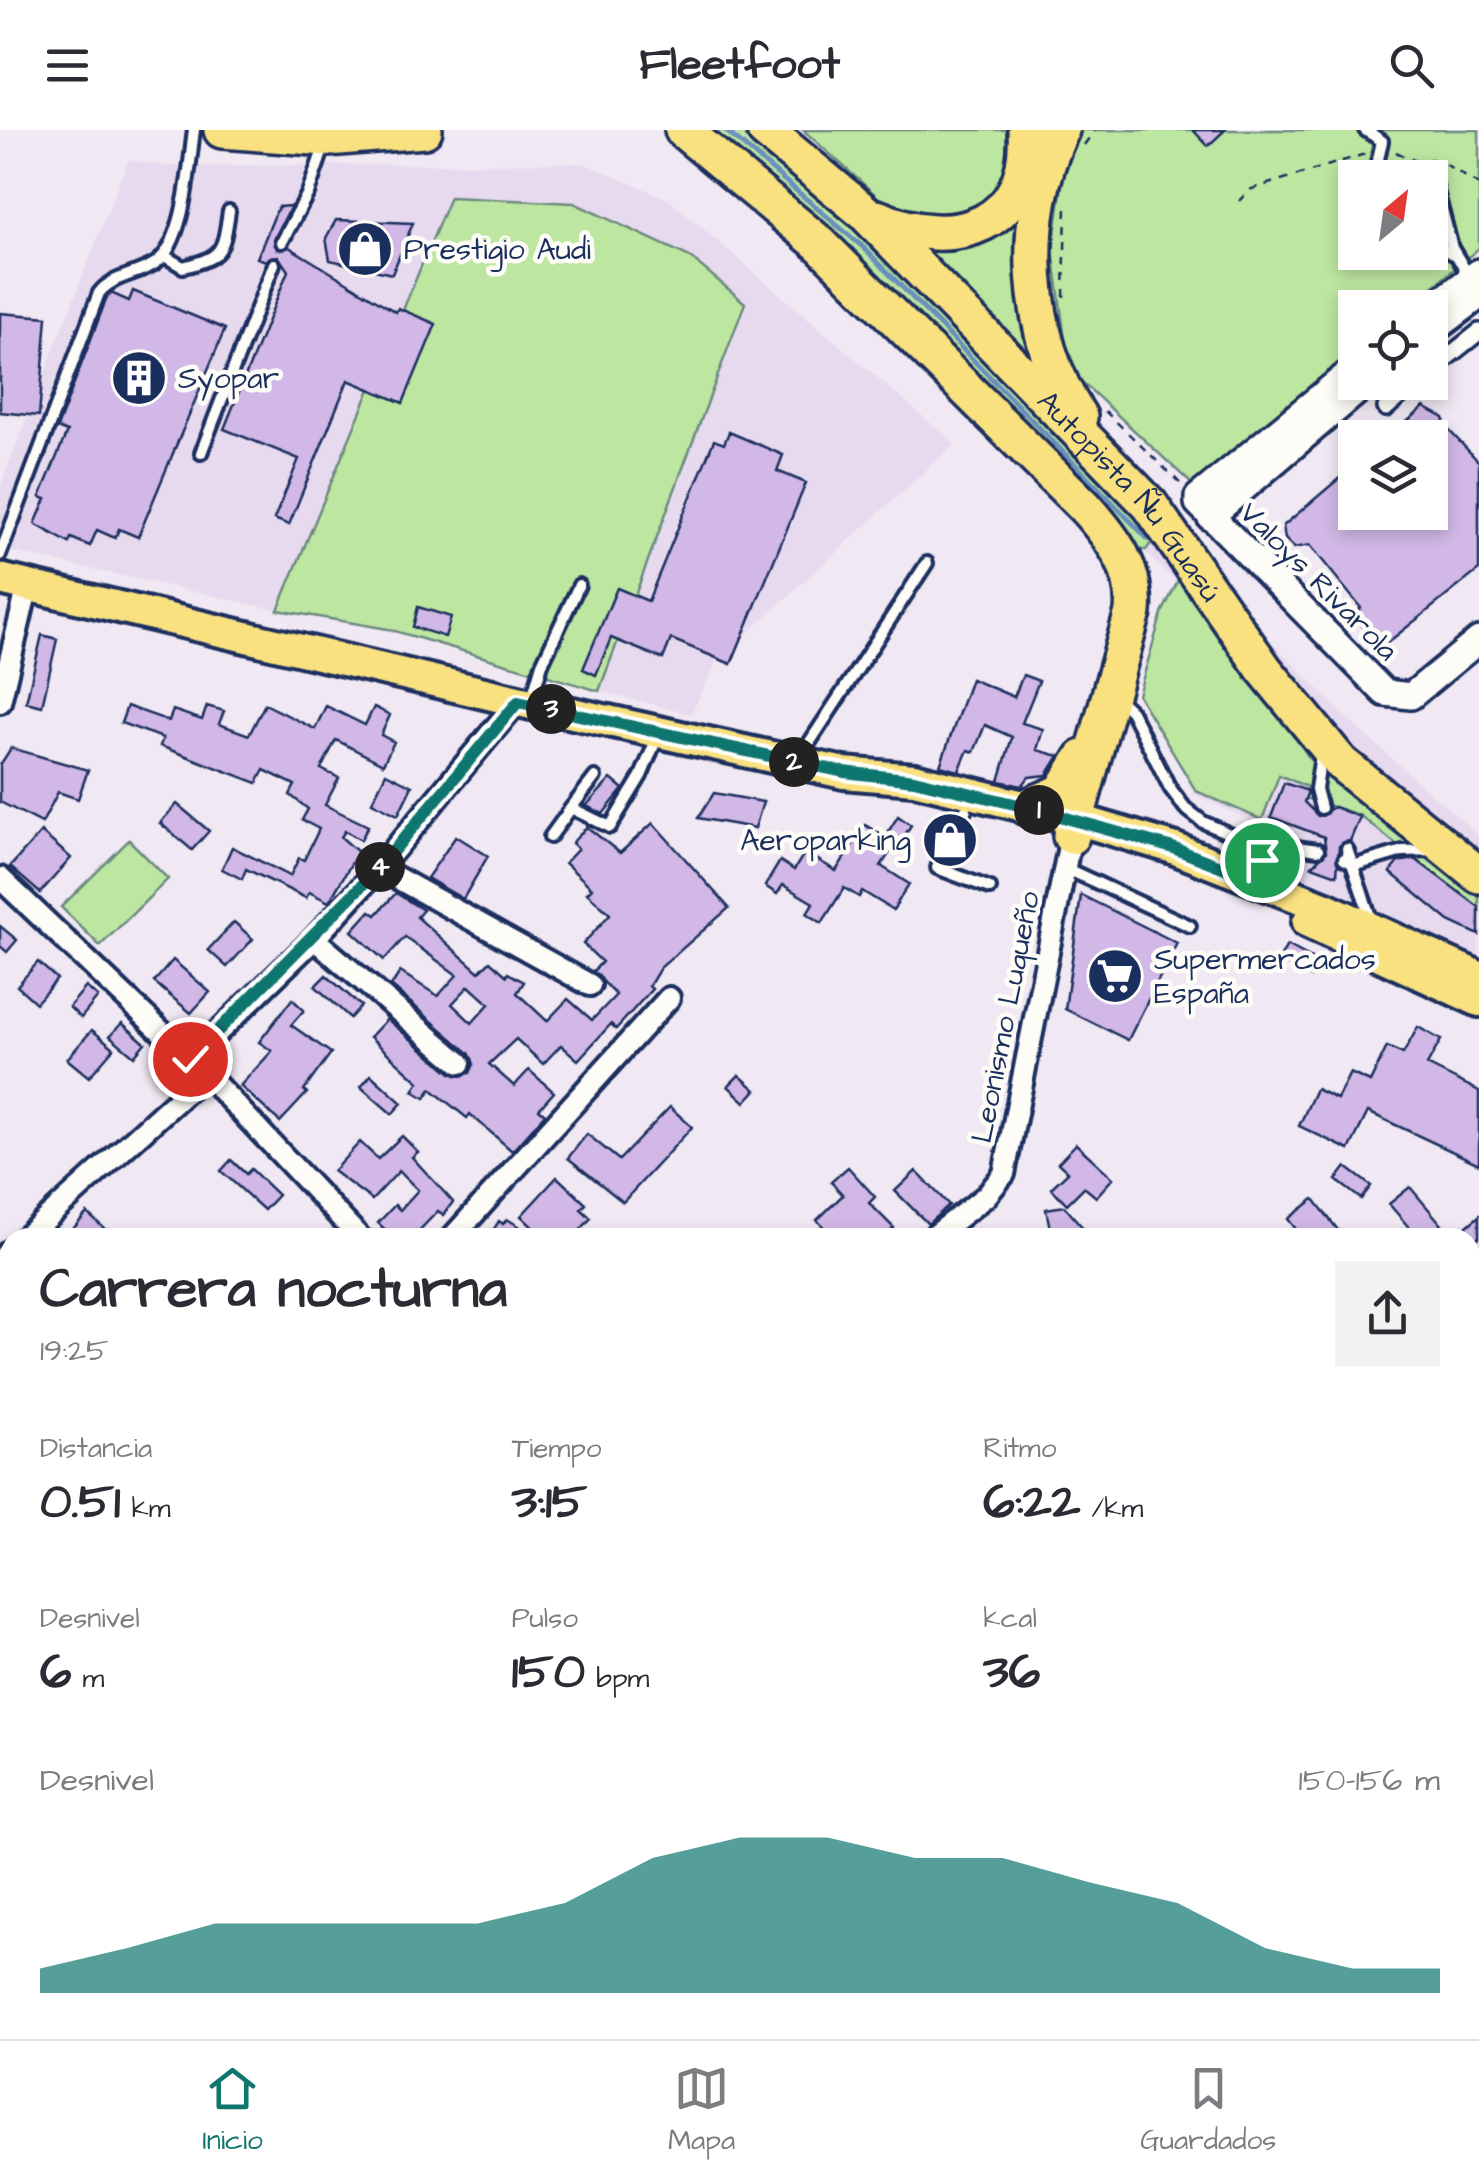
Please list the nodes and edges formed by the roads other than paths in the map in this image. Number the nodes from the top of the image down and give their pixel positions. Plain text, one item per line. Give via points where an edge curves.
1 (194, 130) edge
2 (222, 130) edge
3 (424, 130) edge
4 (682, 130) edge
5 (765, 130) edge
6 (1026, 130) edge
7 (1365, 130) edge
8 (1390, 130) edge
9 (327, 138) junction
10 (1070, 141) edge
11 (1381, 145) junction
12 (1378, 160) edge
13 (1448, 209) edge
14 (229, 211) dead end
15 (864, 212) junction
16 (282, 242) dead end
17 (166, 257) junction
18 (1448, 258) edge
19 (274, 264) dead end
20 (1472, 276) edge
21 (1448, 295) edge
22 (1448, 309) edge
23 (1479, 332) edge
24 (1448, 357) edge
25 (1338, 384) edge
26 (1345, 400) edge
27 (1395, 400) edge
28 (1386, 408) dead end
29 (201, 453) dead end
30 (1108, 460) junction
31 (1204, 508) junction
32 (0, 556) edge
33 (927, 562) dead end
34 (14, 582) edge
35 (580, 586) dead end
36 (1479, 640) edge
37 (1111, 696) junction
38 (0, 702) edge
39 (524, 703) junction
40 (660, 732) junction
41 (1098, 737) junction
42 (1323, 743) junction
43 (797, 762) junction
44 (844, 772) junction
45 (595, 777) dead end
46 (1027, 807) junction
47 (571, 808) junction
48 (1321, 808) dead end
49 (966, 810) junction
50 (550, 837) dead end
51 (1070, 841) junction
52 (1445, 849) junction
53 (1318, 850) dead end
54 (1346, 854) dead end
55 (1260, 865) junction
56 (1356, 865) junction
57 (379, 868) junction
58 (1479, 875) edge
59 (0, 878) edge
60 (990, 888) dead end
61 (1190, 926) dead end
62 (1358, 929) junction
63 (314, 939) junction
64 (1479, 977) edge
65 (590, 985) dead end
66 (669, 998) dead end
67 (1479, 1001) edge
68 (190, 1059) junction
69 (460, 1063) dead end
70 (206, 1074) junction
71 (36, 1228) edge
72 (351, 1228) edge
73 (461, 1228) edge
74 (945, 1228) edge

1 - 17 lane
2 - 9 highway
3 - 9 highway
4 - 37 highway, Autopista Ñu Guasú via 820,244 1100,524 1133,584 1128,640
5 - 15 highway, Autopista Ñu Guasú
6 - 15 highway via 1022,176 1012,194 969,231 926,234
7 - 11 lane
8 - 11 lane
9 - 16 lane
10 - 30 highway via 1037,212 1034,278 1046,343 1070,404
11 - 12 lane
13 - 20 lane
14 - 17 lane via 224,246 215,257 184,267
15 - 30 highway, Autopista Ñu Guasú
17 - 32 lane via 99,294
18 - 20 lane
19 - 29 lane
20 - 21 street
20 - 22 street
23 - 24 street
25 - 31 street
26 - 31 street
27 - 28 street
30 - 42 highway, Autopista Ñu Guasú via 1150,505
31 - 36 street, Valoys Rivarola via 1385,693 1412,696
33 - 43 lane
34 - 38 street
34 - 39 main road
35 - 39 lane
37 - 41 highway, Autopista Ñu Guasú
37 - 55 lane via 1128,706 1185,808
39 - 40 main road
39 - 57 street
40 - 43 main road
40 - 47 lane via 610,827
41 - 46 highway via 1062,792
41 - 51 highway
42 - 48 lane via 1316,790
42 - 52 highway, Autopista Ñu Guasú
43 - 44 main road
44 - 46 main road via 914,780
44 - 49 main road
45 - 47 lane
46 - 51 main road
47 - 50 lane
49 - 51 main road
49 - 60 lane via 952,826 937,868
51 - 55 main road via 1173,848
51 - 61 lane
51 - 62 main road
51 - 74 street, Leonismo Luqueño via 1004,1174
52 - 56 lane via 1403,851
52 - 58 highway, Autopista Ñu Guasú
53 - 55 lane via 1289,846
54 - 56 lane
55 - 62 main road
56 - 62 lane
57 - 63 street
57 - 65 street
59 - 68 street
62 - 64 main road
62 - 67 main road
63 - 68 street
63 - 69 street
66 - 73 street
68 - 70 street
70 - 71 street
70 - 72 street

